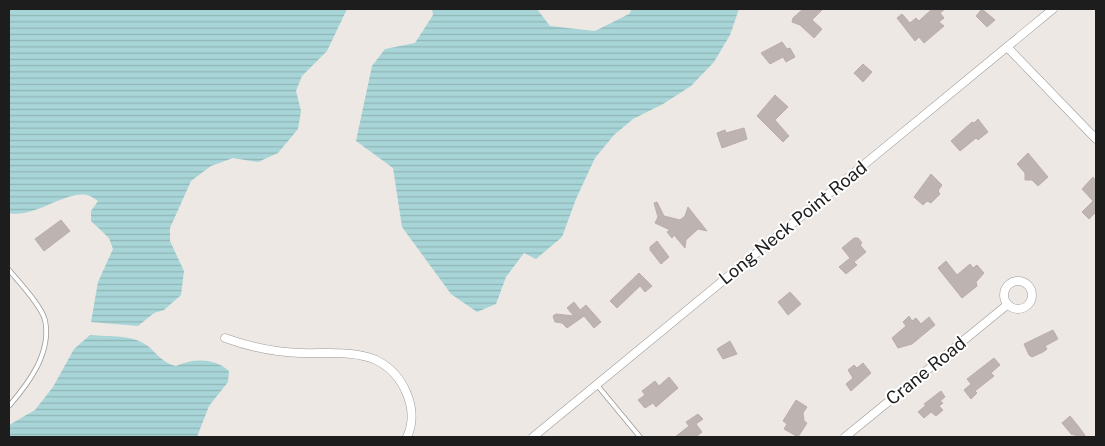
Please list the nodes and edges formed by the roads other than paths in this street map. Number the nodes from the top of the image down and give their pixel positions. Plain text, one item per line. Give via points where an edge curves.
1 (1053, 9) edge
2 (1006, 47) junction
3 (1096, 138) edge
4 (9, 270) edge
5 (1007, 304) dead end
6 (225, 338) dead end
7 (597, 385) junction
8 (9, 406) edge
9 (407, 437) edge
10 (533, 437) edge
11 (640, 437) edge
12 (845, 437) edge

1 - 2 street, Long Neck Point Road
2 - 3 street
2 - 7 street, Long Neck Point Road
4 - 8 lane via 45,319 45,326 38,367
5 - 12 street, Crane Road
6 - 9 street via 253,348 356,355 376,360 394,374 407,395 413,414
7 - 10 street, Long Neck Point Road
7 - 11 lane

